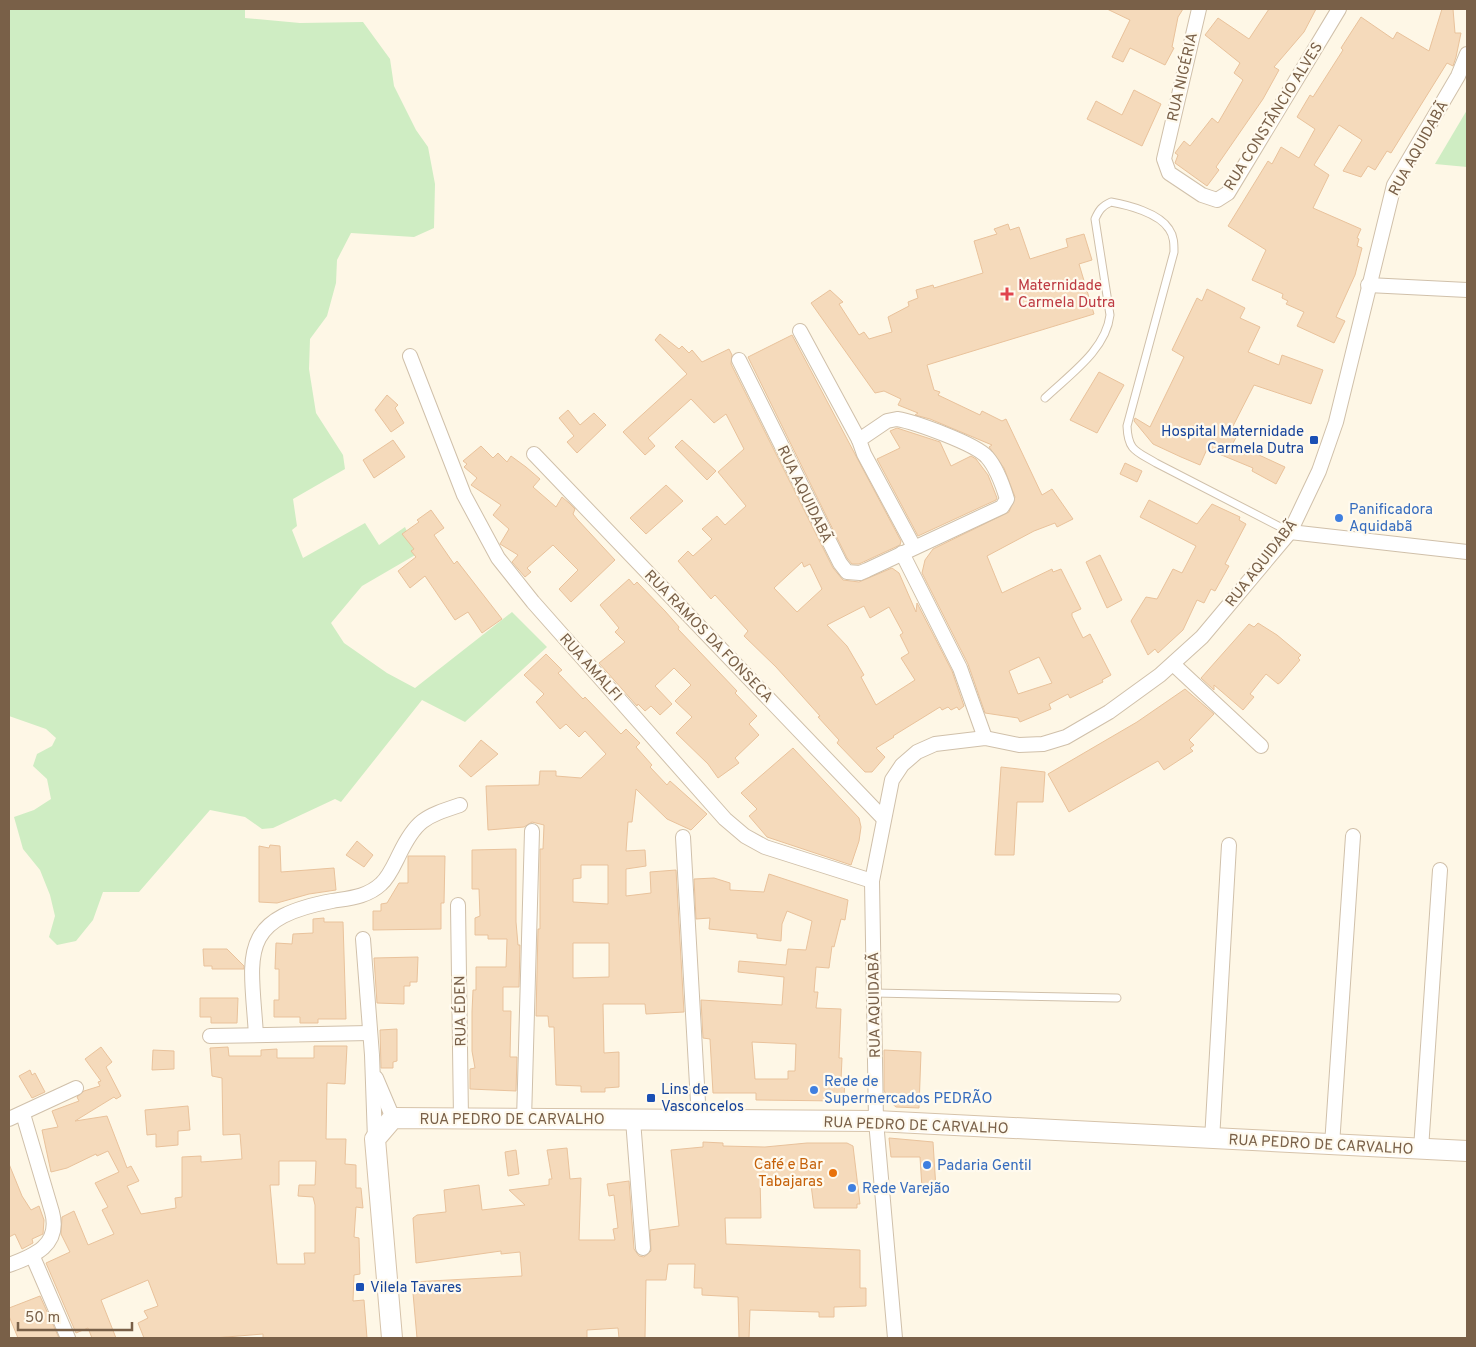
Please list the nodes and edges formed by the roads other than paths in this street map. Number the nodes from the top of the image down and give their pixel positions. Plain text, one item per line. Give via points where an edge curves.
1 (1199, 9) edge
2 (1339, 9) edge
3 (1467, 54) edge
4 (1167, 146) joint
5 (1368, 285) junction
6 (1467, 290) edge
7 (800, 331) dead end
8 (410, 356) dead end
9 (739, 360) dead end
10 (1046, 398) dead end
11 (859, 440) junction
12 (534, 454) dead end
13 (1290, 532) junction
14 (908, 550) junction
15 (1467, 552) edge
16 (1173, 664) junction
17 (985, 738) junction
18 (1261, 746) dead end
19 (460, 805) dead end
20 (883, 818) junction
21 (532, 830) dead end
22 (1353, 836) dead end
23 (683, 837) dead end
24 (1229, 845) dead end
25 (1440, 870) dead end
26 (872, 881) junction
27 (458, 905) dead end
28 (363, 939) dead end
29 (874, 993) junction
30 (1117, 998) dead end
31 (370, 1033) junction
32 (256, 1035) junction
33 (210, 1036) dead end
34 (372, 1070) junction
35 (76, 1088) dead end
36 (24, 1114) junction
37 (393, 1118) junction
38 (461, 1118) junction
39 (9, 1119) edge
40 (524, 1120) junction
41 (633, 1120) junction
42 (699, 1120) junction
43 (876, 1121) junction
44 (375, 1139) junction
45 (1212, 1140) junction
46 (1332, 1145) junction
47 (1421, 1149) junction
48 (1467, 1151) edge
49 (643, 1248) dead end
50 (33, 1257) junction
51 (9, 1265) edge
52 (68, 1338) edge
53 (392, 1338) edge
54 (895, 1338) edge

1 - 4 street, RUA NIGÉRIA
2 - 4 street, RUA CONSTÂNCIO ALVES via 1223,197 1211,200 1169,173 1164,159
3 - 5 street, RUA AQUIDABÃ via 1458,76 1394,185
5 - 6 street
5 - 13 street, RUA AQUIDABÃ via 1336,422 1319,471
7 - 11 street
8 - 26 street, RUA AMALFI via 464,495 498,558 533,602 725,819 745,836 765,847
9 - 14 street, RUA AQUIDABÃ via 844,569 853,574 860,573
10 - 13 lane via 1092,352 1108,328 1110,315 1095,219 1098,212 1111,202 1154,217 1169,229 1174,239 1174,252 1127,426 1128,442 1156,463
11 - 14 street
11 - 14 street, RUA AQUIDABÃ via 887,421 906,420 980,450 988,458 1007,499 1002,507
12 - 20 street, RUA RAMOS DA FONSECA
13 - 15 street
13 - 16 street, RUA AQUIDABÃ via 1202,637
14 - 17 street via 960,668
16 - 17 street, RUA AQUIDABÃ via 1109,712 1066,736 1044,744 1019,745
16 - 18 street
17 - 20 street, RUA AQUIDABÃ via 935,744 917,752 902,765 892,780
19 - 32 street via 432,815 414,826 382,883 367,895 291,912 261,933 251,962
20 - 26 street, RUA AQUIDABÃ
21 - 40 street
22 - 46 street
23 - 42 street
24 - 45 street
25 - 47 street
26 - 29 street, RUA AQUIDABÃ
27 - 38 street, RUA ÉDEN
28 - 31 street
29 - 30 lane
29 - 43 street, RUA AQUIDABÃ
31 - 32 street
31 - 34 street
32 - 33 street
34 - 37 street
34 - 44 street
35 - 36 street
36 - 39 street
36 - 50 street via 54,1221 51,1237
37 - 38 street, RUA PEDRO DE CARVALHO
37 - 44 street
38 - 40 street, RUA PEDRO DE CARVALHO
40 - 41 street, RUA PEDRO DE CARVALHO
41 - 42 street, RUA PEDRO DE CARVALHO
41 - 49 street
42 - 43 street, RUA PEDRO DE CARVALHO
43 - 45 street, RUA PEDRO DE CARVALHO
43 - 54 street, RUA AQUIDABÃ
44 - 53 street
45 - 46 street, RUA PEDRO DE CARVALHO
46 - 47 street, RUA PEDRO DE CARVALHO
47 - 48 street, RUA PEDRO DE CARVALHO
50 - 51 street
50 - 52 street

